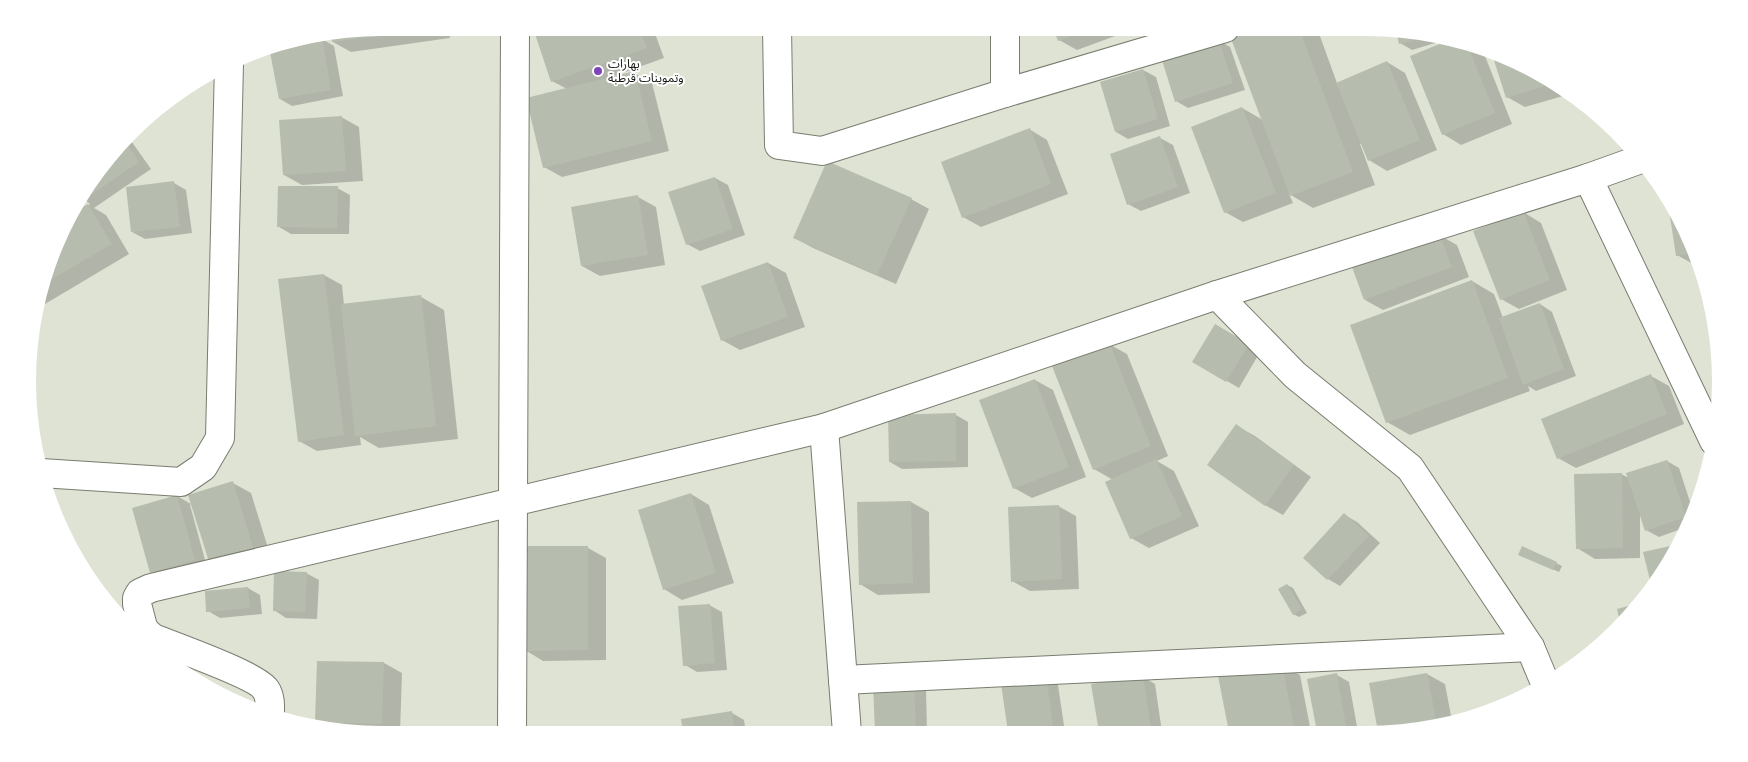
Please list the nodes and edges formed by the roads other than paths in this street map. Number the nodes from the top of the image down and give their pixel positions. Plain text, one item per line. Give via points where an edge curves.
1 (514, 36) edge
2 (777, 36) edge
3 (1005, 36) edge
4 (1198, 36) edge
5 (229, 72) edge
6 (1005, 93) junction
7 (1633, 162) edge
8 (1588, 178) junction
9 (1217, 295) junction
10 (824, 428) junction
11 (1708, 429) edge
12 (49, 474) edge
13 (513, 502) junction
14 (1530, 647) junction
15 (1543, 678) edge
16 (843, 680) junction
17 (270, 707) edge
18 (512, 726) edge
19 (846, 726) edge

1 - 13 street
2 - 6 street via 779,145 822,151
3 - 6 street
4 - 6 street
5 - 12 street via 220,438 203,467 181,482
7 - 8 street
8 - 9 street
8 - 11 street
9 - 10 street
9 - 14 street via 1295,375 1410,468
10 - 13 street
10 - 16 street
13 - 17 street via 140,593 137,604 146,632 248,676 265,688
13 - 18 street
14 - 15 street
14 - 16 street
16 - 19 street

